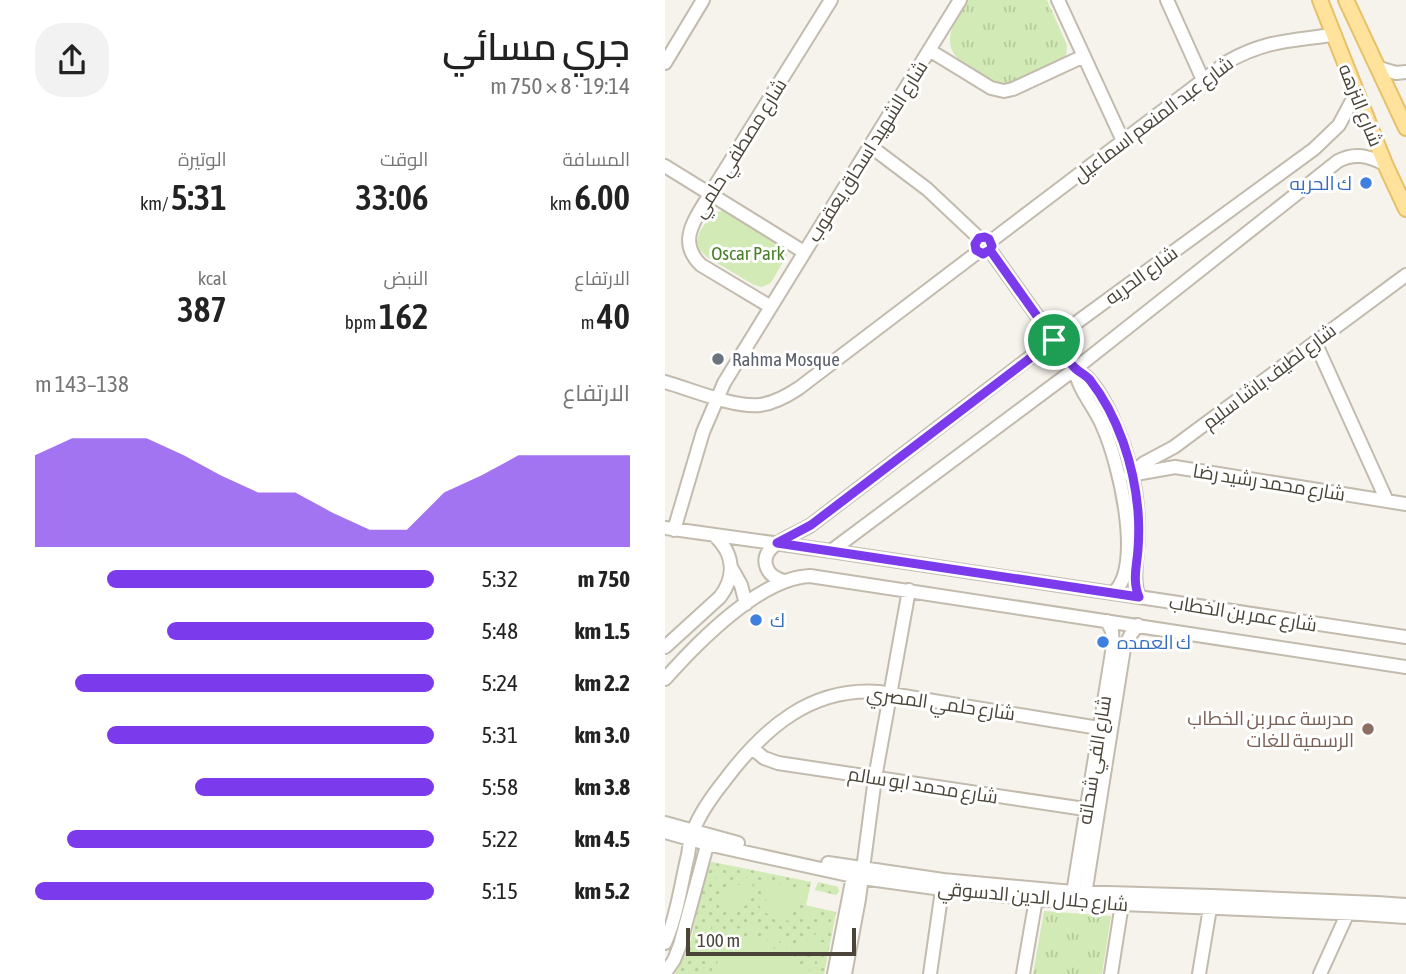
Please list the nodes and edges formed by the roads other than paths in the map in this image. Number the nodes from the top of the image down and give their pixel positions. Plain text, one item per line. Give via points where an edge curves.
1 (703, 0) edge
2 (831, 0) edge
3 (960, 0) edge
4 (1058, 0) edge
5 (1167, 0) edge
6 (1320, 0) edge
7 (1346, 0) edge
8 (1332, 35) junction
9 (929, 50) junction
10 (1084, 56) junction
11 (665, 63) edge
12 (1379, 68) junction
13 (1406, 72) edge
14 (1203, 80) junction
15 (1356, 93) junction
16 (1406, 128) edge
17 (1123, 141) junction
18 (870, 146) junction
19 (1314, 149) junction
20 (1385, 164) junction
21 (665, 166) edge
22 (1328, 169) junction
23 (711, 194) junction
24 (1406, 209) edge
25 (985, 245) junction
26 (804, 252) junction
27 (1406, 275) edge
28 (771, 307) junction
29 (1054, 340) junction
30 (1315, 342) junction
31 (1075, 369) junction
32 (665, 382) edge
33 (717, 397) junction
34 (1174, 447) junction
35 (1175, 467) junction
36 (1126, 476) junction
37 (1387, 501) junction
38 (1406, 504) edge
39 (670, 529) edge
40 (715, 536) junction
41 (777, 543) junction
42 (831, 551) junction
43 (731, 569) junction
44 (785, 581) junction
45 (909, 590) junction
46 (1113, 593) junction
47 (1139, 597) junction
48 (746, 604) junction
49 (1107, 621) junction
50 (1138, 625) junction
51 (1406, 637) edge
52 (665, 647) edge
53 (1406, 667) edge
54 (665, 679) edge
55 (891, 694) junction
56 (1105, 729) junction
57 (752, 748) junction
58 (876, 778) junction
59 (1092, 810) junction
60 (665, 823) edge
61 (665, 832) edge
62 (692, 836) junction
63 (709, 840) junction
64 (858, 873) junction
65 (943, 884) junction
66 (1078, 897) junction
67 (1036, 899) junction
68 (1211, 902) junction
69 (1122, 904) junction
70 (1406, 905) edge
71 (1351, 908) junction
72 (1406, 917) edge
73 (665, 943) edge
74 (665, 974) edge
75 (834, 974) edge
76 (845, 974) edge
77 (930, 974) edge
78 (1023, 974) edge
79 (1111, 974) edge
80 (1199, 974) edge
81 (1319, 974) edge

1 - 11 street
2 - 23 street, شارع مصطفي حلمي
3 - 9 street, شارع الشهيد اسحاق يعقوب
4 - 10 street
5 - 14 street
6 - 8 main road, شارع النزهه
7 - 12 main road, شارع النزهه
8 - 14 street, شارع عبد المنعم اسماعيل via 1257,48
8 - 15 main road, شارع النزهه
9 - 10 street via 999,91
9 - 18 street, شارع الشهيد اسحاق يعقوب
10 - 17 street
12 - 13 street
12 - 16 main road, شارع النزهه
14 - 17 street, شارع عبد المنعم اسماعيل
15 - 19 street, شارع الحريه via 1339,125
15 - 20 main road, شارع النزهه
17 - 25 street, شارع عبد المنعم اسماعيل
18 - 25 street via 927,189
18 - 26 street, شارع الشهيد اسحاق يعقوب
19 - 22 street via 1327,153
19 - 29 street, شارع الحريه
20 - 22 street, شارع الحريه via 1356,155
20 - 24 main road, شارع النزهه
21 - 23 street
22 - 31 street, شارع الحريه
23 - 26 street
23 - 28 street, شارع مصطفي حلمي via 689,233 694,258
25 - 29 street
25 - 33 street, شارع عبد المنعم اسماعيل via 782,399 752,405
26 - 28 street, شارع الشهيد اسحاق يعقوب
27 - 30 street, شارع لطيف باشا سليم
28 - 33 street, شارع الشهيد اسحاق يعقوب
29 - 31 street
29 - 41 street, شارع الحريه via 811,525
30 - 34 street, شارع لطيف باشا سليم
30 - 37 street
31 - 36 street via 1089,378 1109,412 1123,443
31 - 42 street, شارع الحريه
32 - 33 street, شارع عبد المنعم اسماعيل
33 - 39 street, شارع الشهيد اسحاق يعقوب
34 - 35 street
34 - 36 street, شارع لطيف باشا سليم
35 - 36 street, شارع محمد رشيد رضا
35 - 37 street, شارع محمد رشيد رضا
36 - 46 street via 1126,564 1123,582
36 - 47 street via 1138,516 1135,582
37 - 38 street, شارع محمد رشيد رضا
39 - 40 street, شارع عمر بن الخطاب
40 - 41 street, شارع عمر بن الخطاب
40 - 43 street via 727,551
41 - 42 street, شارع عمر بن الخطاب
41 - 44 street via 769,550 766,565 770,574
42 - 46 street, شارع عمر بن الخطاب
43 - 48 street
43 - 52 street via 720,597
44 - 45 street, شارع عمر بن الخطاب via 817,576
44 - 48 street
45 - 49 street, شارع عمر بن الخطاب
45 - 55 street
46 - 47 street, شارع عمر بن الخطاب
47 - 51 street, شارع عمر بن الخطاب
48 - 54 street
49 - 50 street, شارع عمر بن الخطاب
49 - 56 street, شارع الفي شحاته via 1113,643
50 - 53 street, شارع عمر بن الخطاب
50 - 56 street, شارع الفي شحاته via 1124,648
55 - 56 street, شارع حلمي المصري
55 - 57 street, شارع حلمي المصري via 856,691 822,698 791,713
55 - 58 street
56 - 59 street, شارع الفي شحاته
57 - 58 street, شارع محمد ابو سالم via 778,763
57 - 62 street, شارع حلمي المصري via 716,792
58 - 59 street, شارع محمد ابو سالم
58 - 64 street
59 - 66 street, شارع الفي شحاته
60 - 62 street, شارع جلال الدين الدسوقي
61 - 62 street, شارع جلال الدين الدسوقي
62 - 63 street, شارع جلال الدين الدسوقي
62 - 73 street, شارع حلمي المصري
63 - 64 street, شارع جلال الدين الدسوقي
63 - 74 street via 680,945
64 - 65 street, شارع جلال الدين الدسوقي
64 - 75 street
64 - 76 street
65 - 66 street, شارع جلال الدين الدسوقي
65 - 67 street, شارع جلال الدين الدسوقي
65 - 77 street
66 - 67 street, شارع جلال الدين الدسوقي
66 - 68 street, شارع جلال الدين الدسوقي
66 - 69 street, شارع جلال الدين الدسوقي
67 - 78 street
68 - 69 street, شارع جلال الدين الدسوقي
68 - 71 street, شارع جلال الدين الدسوقي
68 - 80 street
69 - 79 street
70 - 71 street, شارع جلال الدين الدسوقي
71 - 72 street, شارع جلال الدين الدسوقي
71 - 81 street

